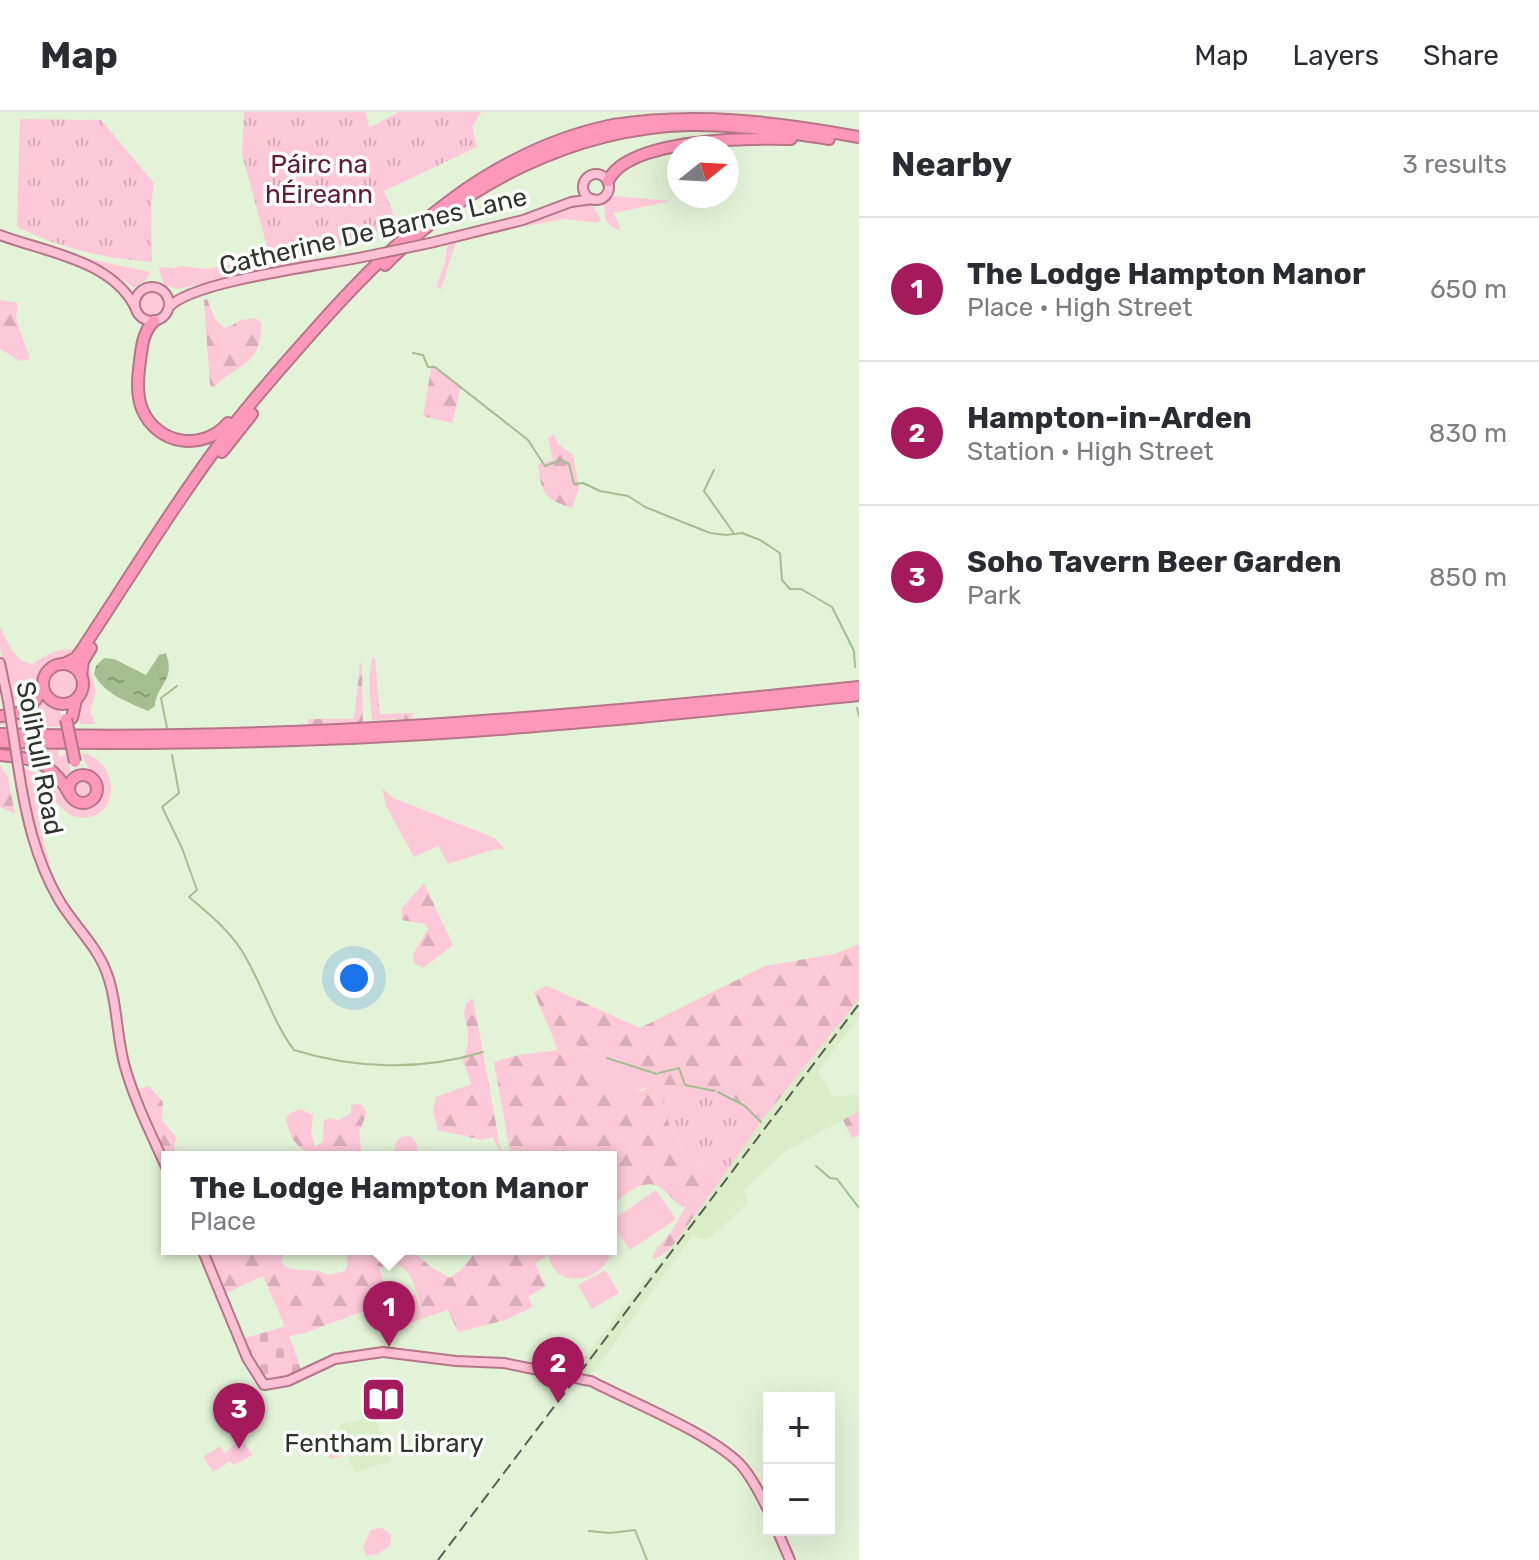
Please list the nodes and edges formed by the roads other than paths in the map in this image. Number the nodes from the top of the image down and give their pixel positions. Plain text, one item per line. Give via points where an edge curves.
1 (859, 137) edge
2 (845, 141) junction
3 (859, 143) edge
4 (608, 181) junction
5 (584, 187) junction
6 (593, 199) junction
7 (571, 202) junction
8 (0, 235) edge
9 (124, 289) junction
10 (142, 290) junction
11 (164, 292) junction
12 (182, 296) junction
13 (135, 307) junction
14 (169, 307) junction
15 (154, 321) junction
16 (284, 365) junction
17 (0, 663) edge
18 (64, 664) junction
19 (81, 676) junction
20 (43, 685) junction
21 (859, 687) edge
22 (859, 695) edge
23 (76, 700) junction
24 (57, 703) junction
25 (0, 716) edge
26 (69, 718) junction
27 (0, 734) edge
28 (0, 742) edge
29 (0, 755) edge
30 (77, 762) junction
31 (90, 777) junction
32 (72, 781) junction
33 (71, 796) junction
34 (161, 1155) edge
35 (204, 1255) edge
36 (763, 1501) edge
37 (780, 1536) edge
38 (790, 1560) edge

1 - 16 highway via 697,116 612,125 547,146 492,172 417,224
2 - 3 highway
2 - 4 highway via 737,138 690,143 620,166
2 - 19 highway via 719,126 635,131 545,156 449,209 389,260 257,407 168,529 83,661
4 - 5 main road via 594,175
4 - 6 main road via 606,195
5 - 6 main road
5 - 7 main road, Catherine De Barnes Lane
6 - 7 main road, Catherine De Barnes Lane
7 - 12 main road, Catherine De Barnes Lane, bridge via 430,243
8 - 9 main road via 80,263
9 - 10 main road
9 - 13 main road
10 - 11 main road
10 - 13 main road
11 - 12 main road, Catherine De Barnes Lane
11 - 14 main road
12 - 14 main road, Catherine De Barnes Lane
13 - 15 main road via 142,318
14 - 15 main road
15 - 16 highway via 142,344 139,400 152,425 172,439 192,442 215,435
16 - 18 highway via 214,452 78,656
17 - 34 main road, Solihull Road, bridge via 40,859 59,900 105,970 124,1066
18 - 19 highway
18 - 20 highway via 49,669
19 - 23 highway
20 - 24 highway via 47,697
20 - 25 highway via 26,711
21 - 27 highway via 388,728
22 - 28 highway via 390,736 204,743
23 - 24 highway
23 - 26 highway
24 - 26 highway
26 - 30 highway, bridge
29 - 33 highway via 47,766
30 - 31 highway
30 - 32 highway
31 - 32 highway
31 - 33 highway via 97,787 92,799 79,803
32 - 33 highway
35 - 36 main road, bridge via 261,1382 291,1380 328,1361 383,1352 504,1363 568,1376 694,1433 736,1460
37 - 38 main road

